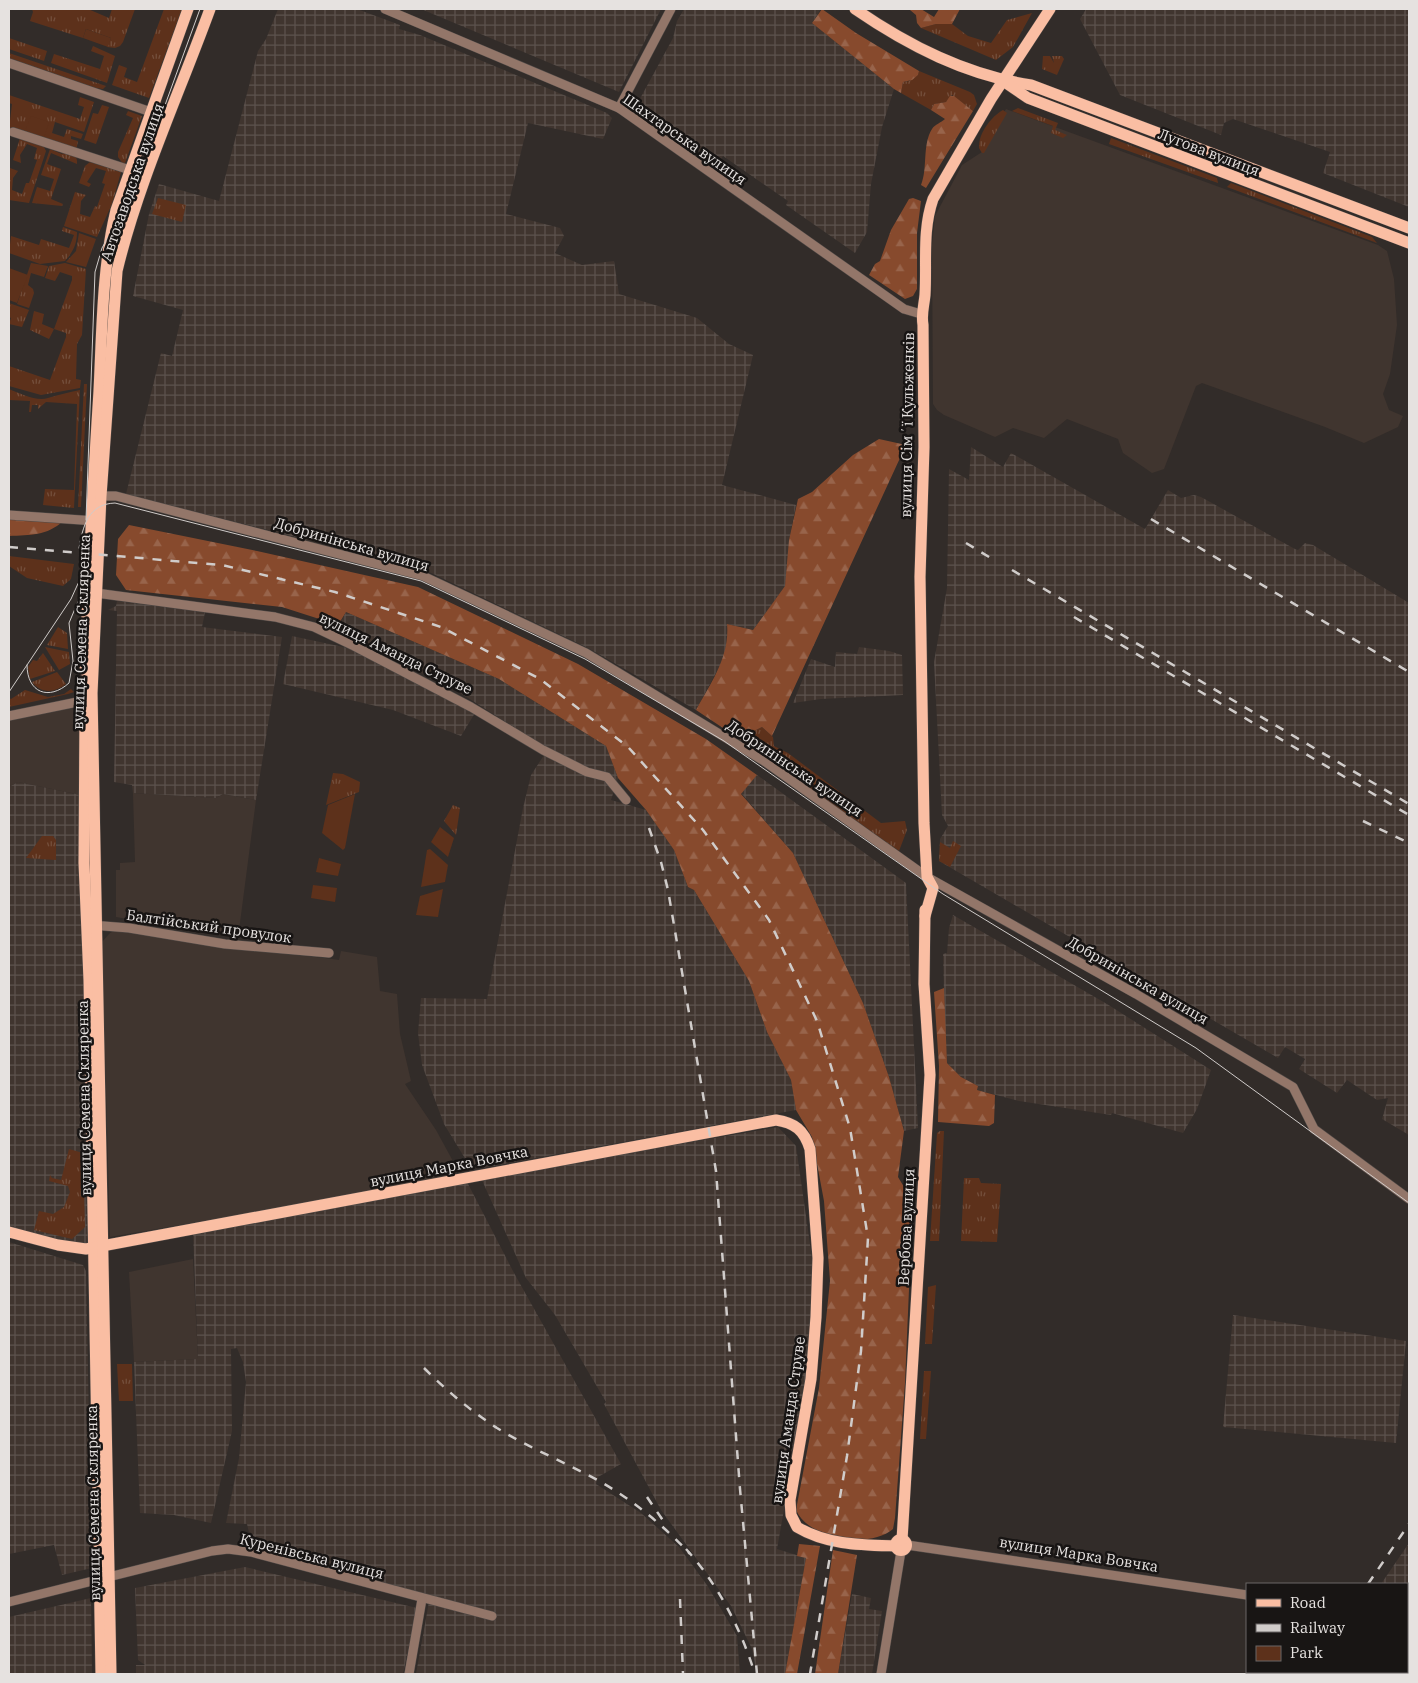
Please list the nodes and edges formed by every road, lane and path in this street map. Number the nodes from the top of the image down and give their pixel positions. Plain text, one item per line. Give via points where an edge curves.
1 (188, 9) edge
2 (210, 9) edge
3 (385, 9) edge
4 (671, 9) edge
5 (856, 9) edge
6 (1050, 9) edge
7 (9, 63) edge
8 (1002, 81) junction
9 (619, 108) junction
10 (151, 112) junction
11 (12, 132) dead end
12 (130, 170) junction
13 (1409, 228) edge
14 (1409, 243) edge
15 (921, 314) junction
16 (97, 496) junction
17 (9, 515) edge
18 (94, 522) junction
19 (96, 593) junction
20 (88, 699) junction
21 (9, 716) edge
22 (626, 800) dead end
23 (928, 876) junction
24 (91, 925) junction
25 (329, 953) dead end
26 (799, 1128) joint
27 (1409, 1199) edge
28 (9, 1232) edge
29 (98, 1247) junction
30 (901, 1546) junction
31 (104, 1580) junction
32 (1246, 1595) edge
33 (422, 1599) junction
34 (9, 1602) edge
35 (492, 1616) dead end
36 (101, 1674) edge
37 (111, 1674) edge
38 (409, 1674) edge
39 (880, 1674) edge

1 - 10 main road, Автозаводська вулиця
2 - 16 main road, Автозаводська вулиця via 124,243 117,271
3 - 9 street, Шахтарська вулиця
4 - 9 street
5 - 8 main road, Лугова вулиця via 924,51
6 - 8 main road, вулиця Сімʼї Кульженків
7 - 10 street
8 - 13 main road, Лугова вулиця via 1031,85
8 - 14 main road, Лугова вулиця via 1028,98
8 - 15 main road, вулиця Сімʼї Кульженків via 928,213 925,296
9 - 15 street, Шахтарська вулиця via 904,309
10 - 12 main road, Автозаводська вулиця
11 - 12 street
12 - 16 main road, Автозаводська вулиця via 114,218 107,271
15 - 23 main road, вулиця Сімʼї Кульженків via 924,447 920,576
16 - 18 main road, Автозаводська вулиця
16 - 23 street, Добринінська вулиця via 116,496 202,517 423,576 586,653 693,716 764,761
17 - 18 street
18 - 19 main road, вулиця Семена Скляренка
18 - 20 main road, вулиця Семена Скляренка
19 - 20 main road, вулиця Семена Скляренка
19 - 22 street, вулиця Аманда Струве via 275,618 314,627 462,703 543,750 586,772 607,777
20 - 21 street
20 - 24 main road, вулиця Семена Скляренка
23 - 27 street, Добринінська вулиця via 1293,1087 1314,1130
23 - 30 main road, Вербова вулиця via 924,883 924,984 930,1075
24 - 25 street, Балтійський провулок via 225,944
24 - 29 main road, вулиця Семена Скляренка
26 - 29 main road, вулиця Марка Вовчка via 790,1122 776,1120
26 - 30 main road, вулиця Аманда Струве via 810,1149 818,1258 811,1380 790,1500 791,1515 797,1527 823,1538 850,1544
28 - 29 main road, вулиця Марка Вовчка via 75,1249
29 - 31 main road, вулиця Семена Скляренка
30 - 32 street, вулиця Марка Вовчка
30 - 39 street, Вербова вулиця
31 - 33 street, Куренівська вулиця via 228,1549 251,1552
31 - 34 street, Куренівська вулиця
31 - 36 main road, вулиця Семена Скляренка
31 - 37 main road, вулиця Семена Скляренка
33 - 35 street, Куренівська вулиця
33 - 38 street

